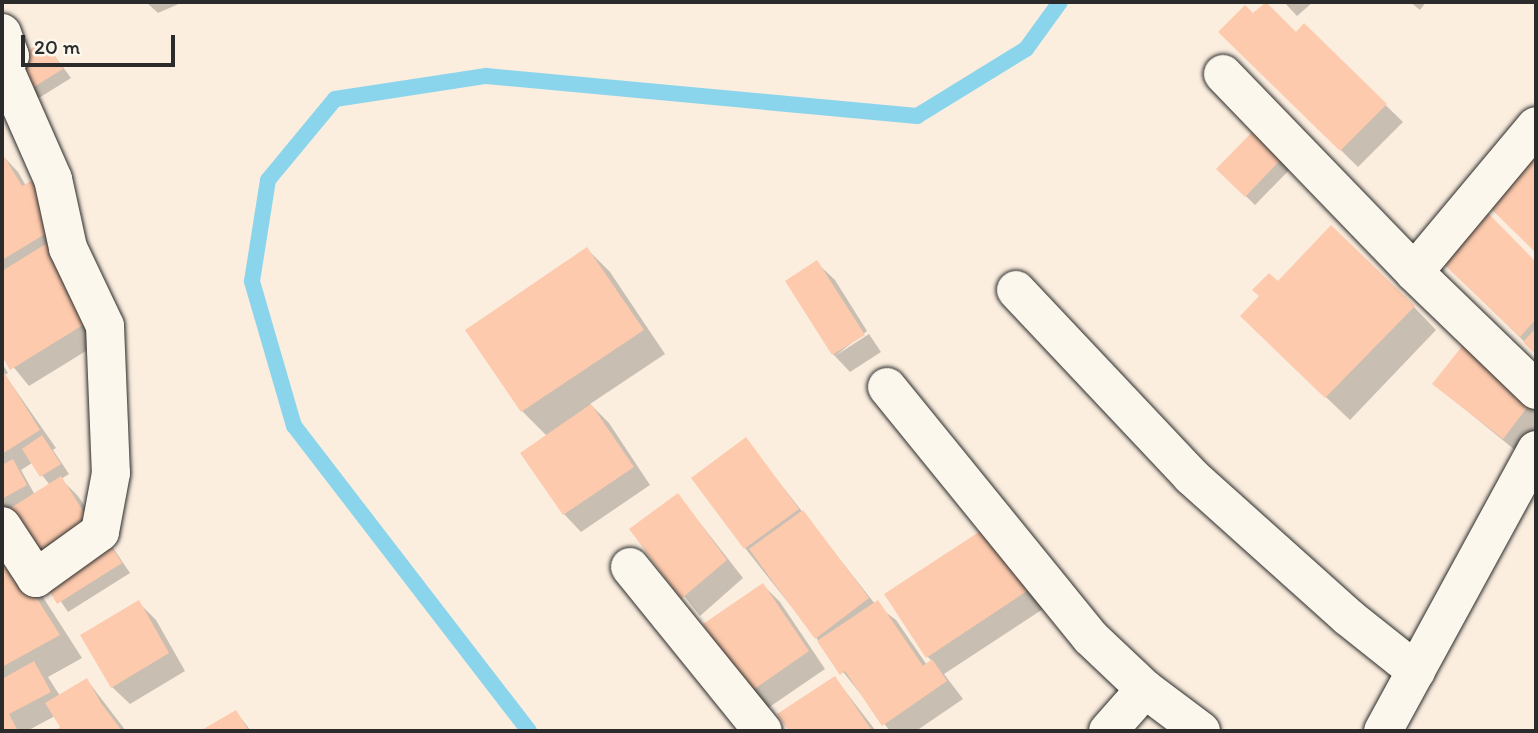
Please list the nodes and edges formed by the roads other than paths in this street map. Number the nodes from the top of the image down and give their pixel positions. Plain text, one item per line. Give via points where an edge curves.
1 (2, 17) edge
2 (2, 26) edge
3 (2, 33) edge
4 (1223, 74) dead end
5 (1536, 127) edge
6 (1413, 272) junction
7 (1016, 290) dead end
8 (887, 387) dead end
9 (1536, 390) edge
10 (1536, 450) edge
11 (2, 526) edge
12 (629, 567) dead end
13 (1416, 671) junction
14 (1145, 689) junction
15 (763, 731) edge
16 (1108, 731) edge
17 (1201, 731) edge
18 (1383, 731) edge

1 - 2 street
3 - 11 street via 10,50 5,73 53,180 68,248 105,326 111,473 100,531 36,578
4 - 6 street
5 - 6 street
6 - 9 street
7 - 13 street via 1191,476 1348,617
8 - 14 street via 1034,573 1091,638
10 - 13 street
12 - 15 street
13 - 18 street
14 - 16 street
14 - 17 street

